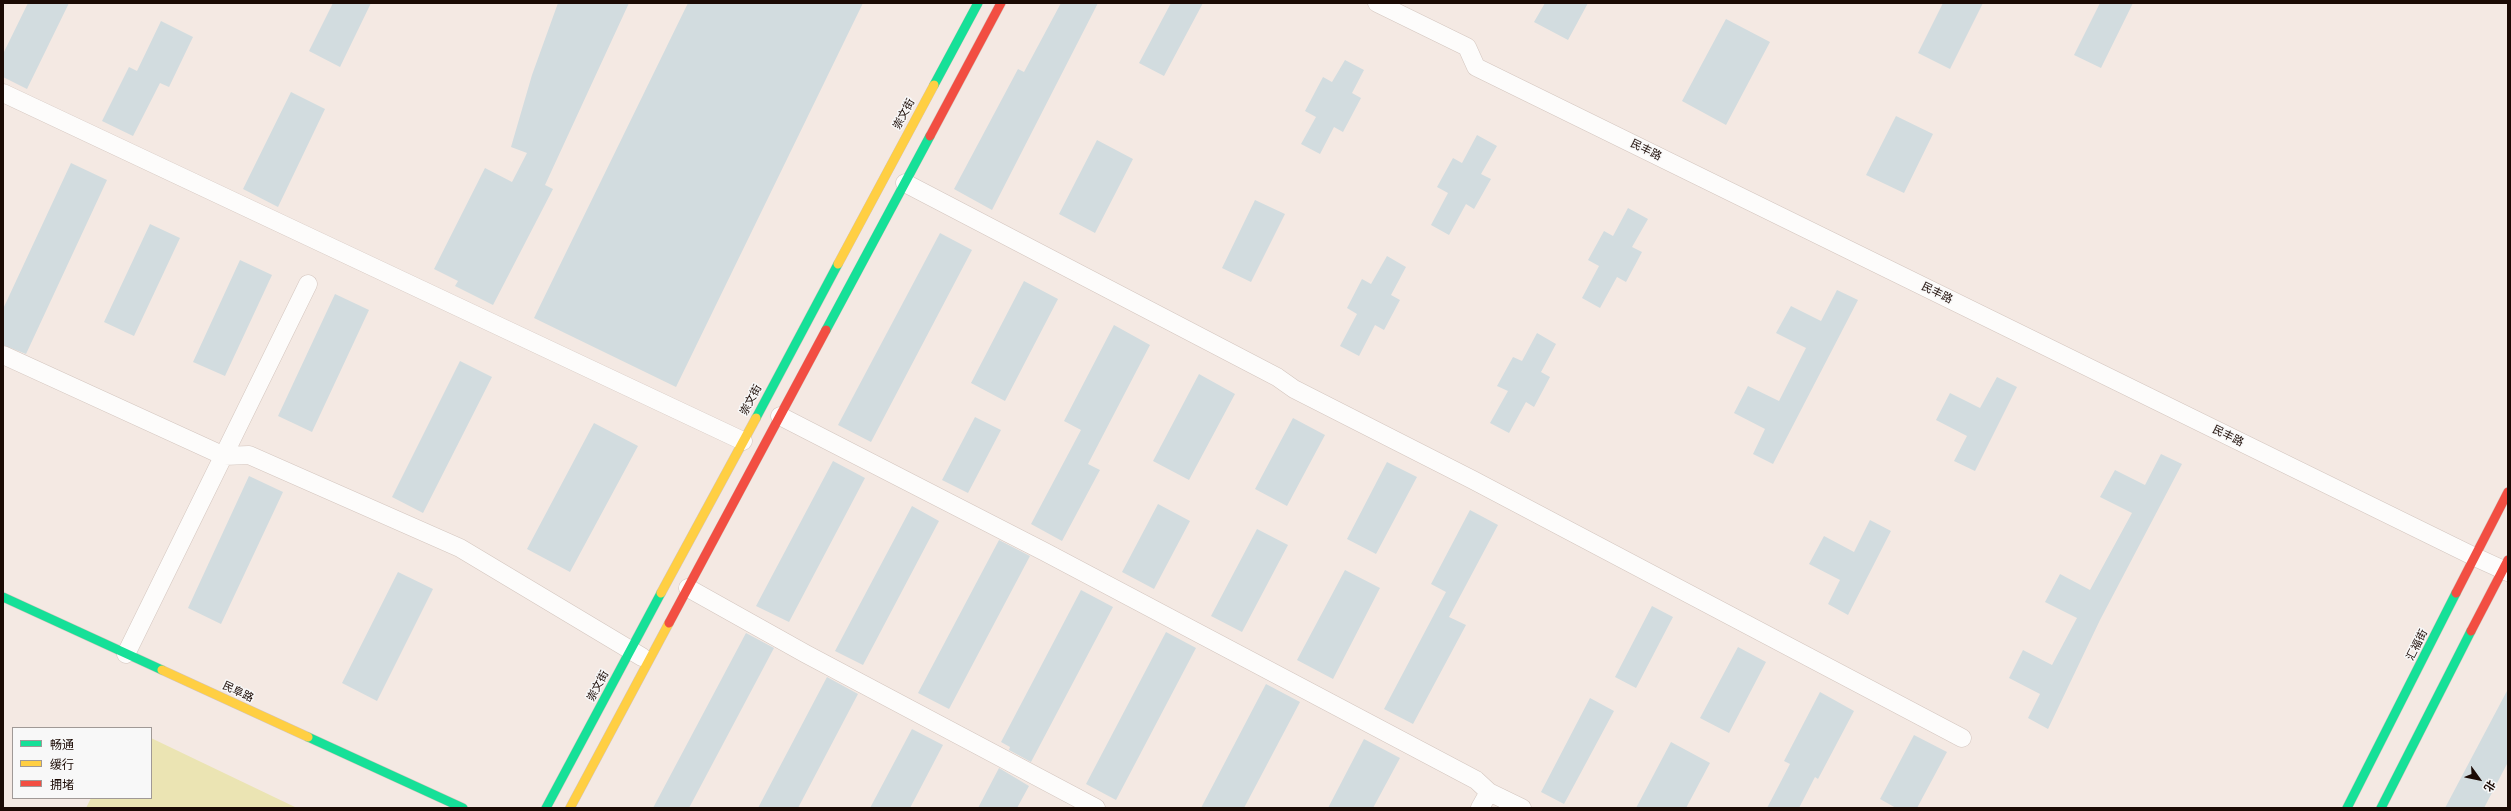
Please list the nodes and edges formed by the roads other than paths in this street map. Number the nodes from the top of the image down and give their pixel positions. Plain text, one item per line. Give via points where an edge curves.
1 (978, 3) edge
2 (1001, 3) edge
3 (1377, 3) edge
4 (3, 92) edge
5 (905, 182) junction
6 (308, 284) dead end
7 (3, 355) edge
8 (780, 416) junction
9 (743, 441) junction
10 (224, 456) junction
11 (2508, 492) edge
12 (2475, 557) junction
13 (2506, 567) edge
14 (688, 588) junction
15 (3, 597) edge
16 (631, 651) junction
17 (126, 654) junction
18 (649, 661) junction
19 (1962, 738) dead end
20 (1489, 792) junction
21 (463, 808) edge
22 (546, 808) edge
23 (570, 808) edge
24 (1096, 808) edge
25 (1480, 808) edge
26 (1522, 808) edge
27 (2347, 808) edge
28 (2381, 808) edge

1 - 9 street, 崇文街
2 - 5 street
3 - 12 street, 民丰路 via 1467,47 1476,66
4 - 9 street
5 - 8 street
5 - 19 street via 1278,377 1294,389 1473,480
6 - 10 street
7 - 10 street
8 - 14 street
8 - 20 street via 1329,701 1476,780
9 - 16 street, 崇文街
10 - 16 street via 249,455 460,548
10 - 17 street
11 - 12 street, 汇福街
12 - 13 street, 民丰路
12 - 27 street, 汇福街
13 - 28 street
14 - 18 street
14 - 24 street via 813,658
15 - 17 street, 民阜路
16 - 18 street
16 - 22 street, 崇文街
17 - 21 street, 民阜路
18 - 23 street
20 - 25 street
20 - 26 street

